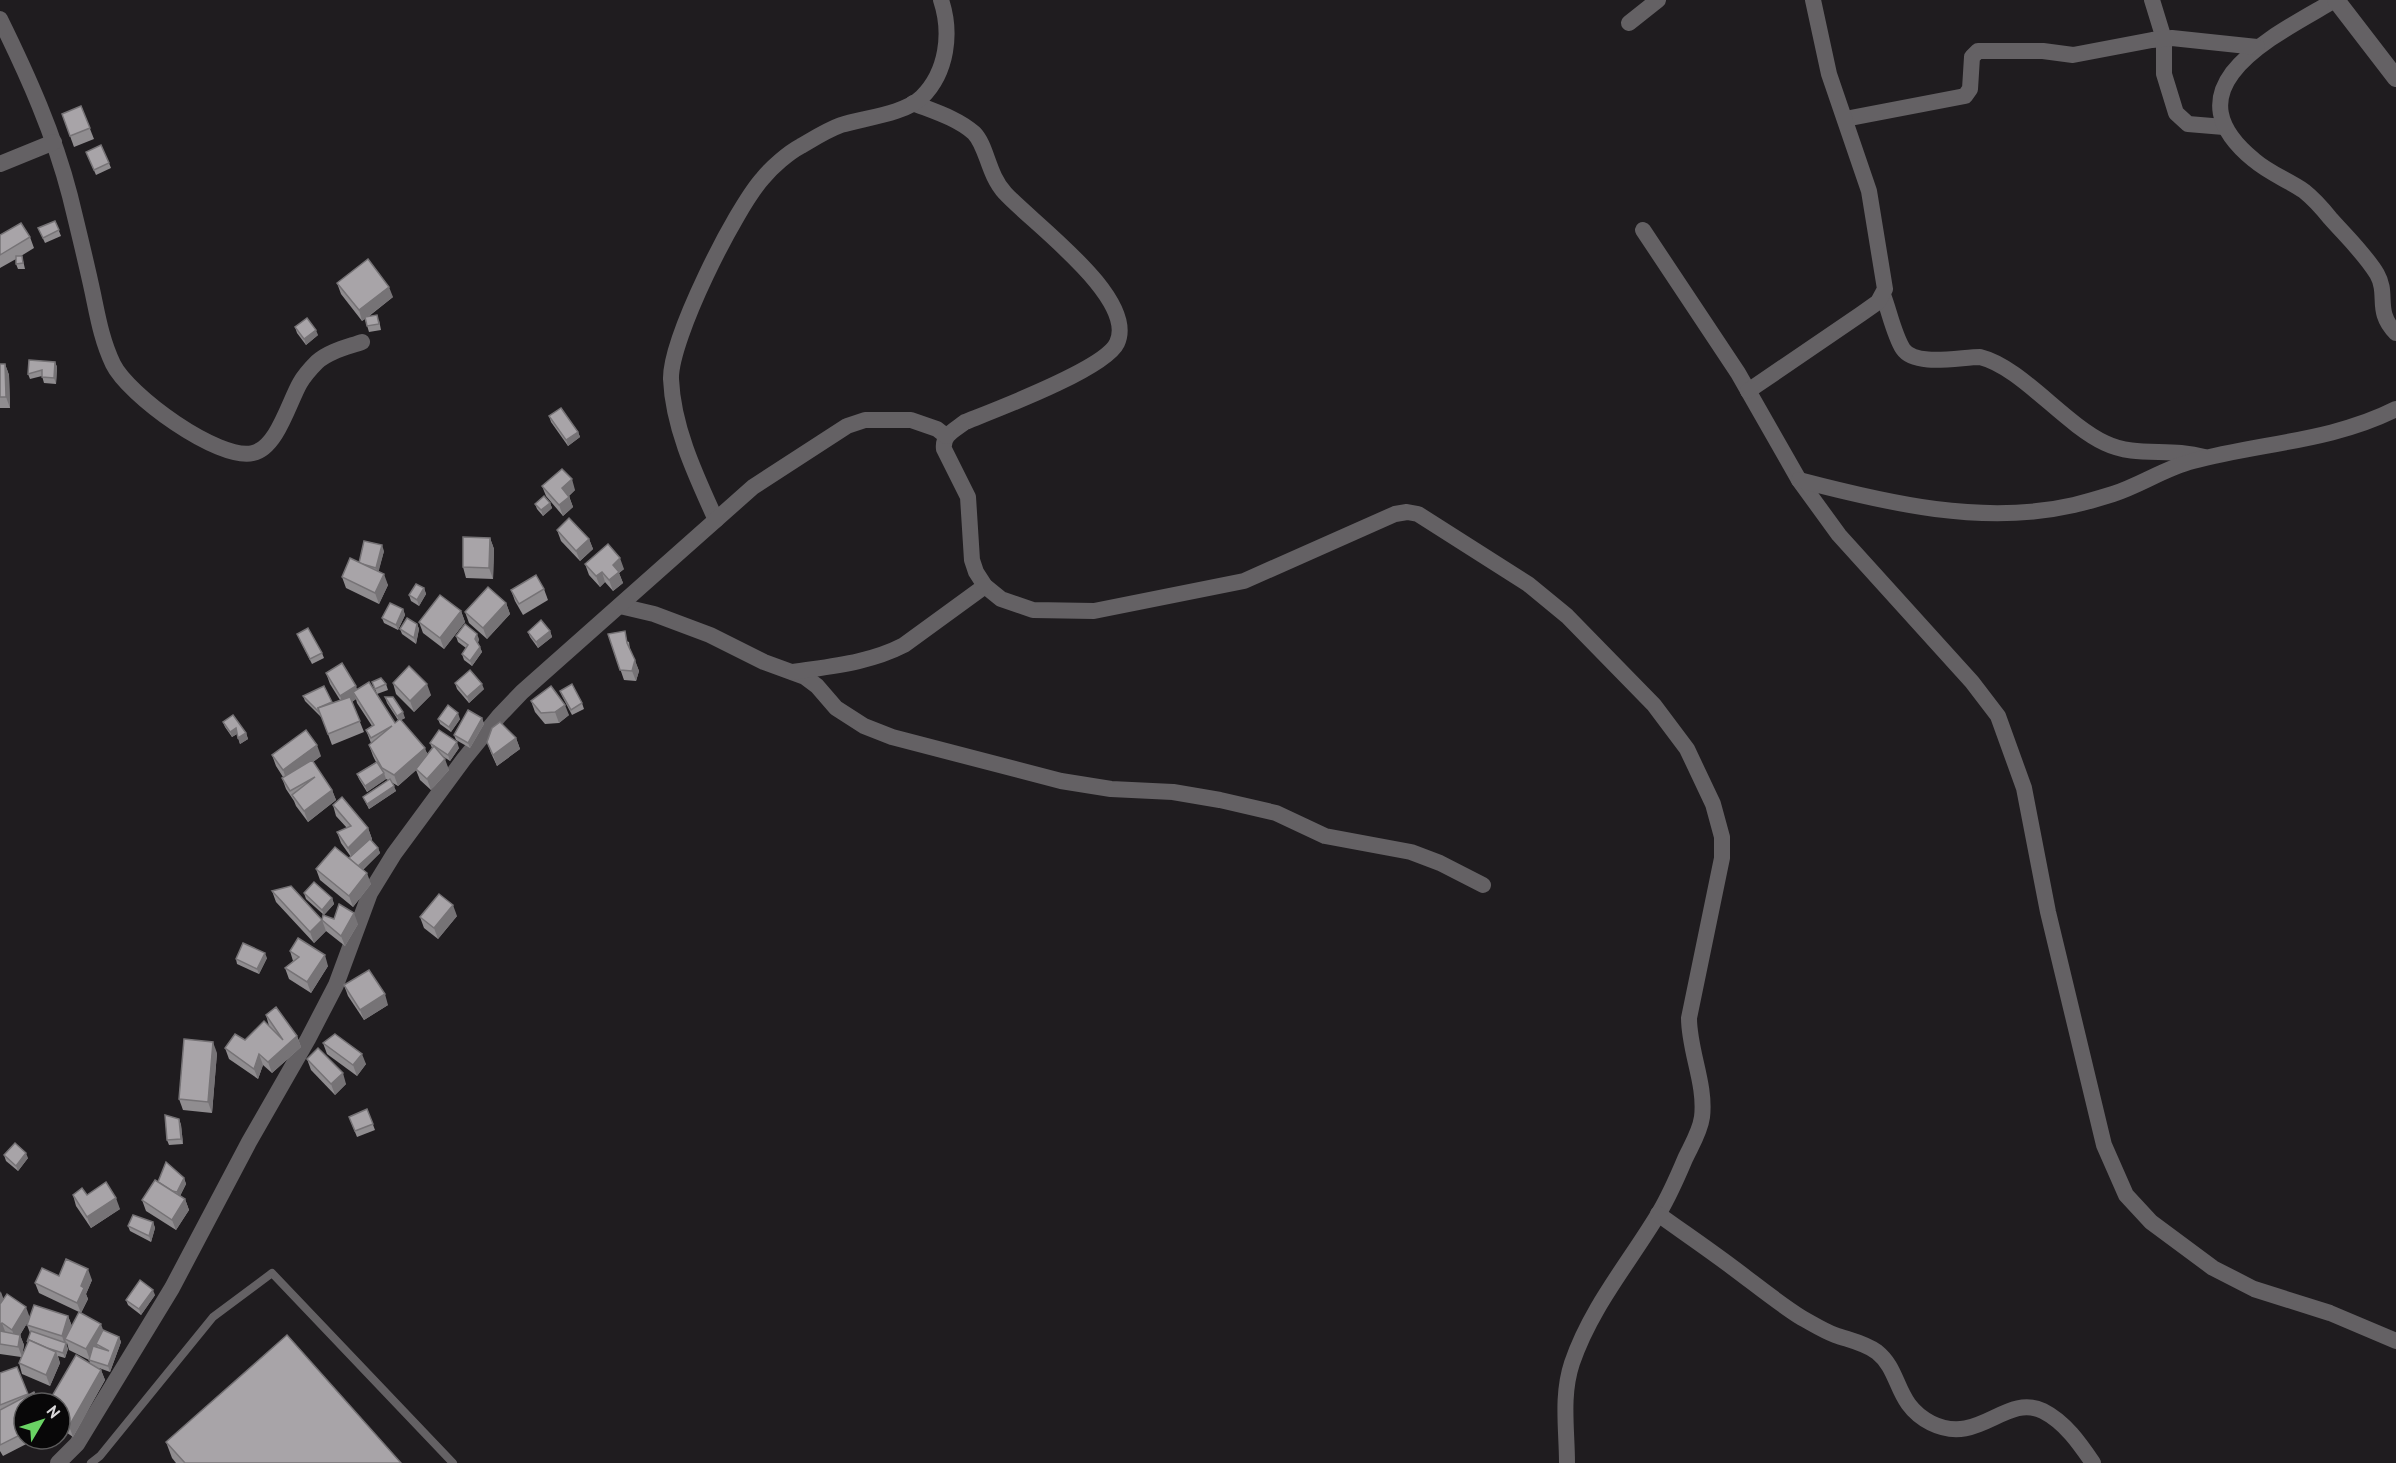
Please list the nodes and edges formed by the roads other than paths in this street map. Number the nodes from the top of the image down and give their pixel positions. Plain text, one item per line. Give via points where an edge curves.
1 (941, 0) edge
2 (1658, 0) edge
3 (1813, 0) edge
4 (2152, 0) edge
5 (2336, 0) edge
6 (0, 19) edge
7 (1629, 23) dead end
8 (2164, 39) junction
9 (2257, 47) junction
10 (2396, 78) edge
11 (913, 103) junction
12 (1845, 119) junction
13 (2224, 127) junction
14 (54, 142) junction
15 (0, 164) edge
16 (1643, 230) dead end
17 (1883, 295) junction
18 (2396, 333) edge
19 (362, 342) dead end
20 (1748, 391) junction
21 (2396, 409) edge
22 (946, 436) junction
23 (2208, 458) junction
24 (1799, 480) junction
25 (716, 520) junction
26 (985, 586) junction
27 (620, 606) junction
28 (794, 672) junction
29 (1483, 885) dead end
30 (1658, 1214) junction
31 (2396, 1341) edge
32 (58, 1463) edge
33 (91, 1463) edge
34 (453, 1463) edge
35 (1568, 1463) edge
36 (2093, 1463) edge

1 - 11 street via 947,35 944,60 933,83
2 - 7 street
3 - 12 street
4 - 8 street
5 - 9 street
5 - 10 street
6 - 14 street via 28,75
8 - 9 street
8 - 12 street via 2073,55 1978,51 1972,57 1970,89 1965,96
8 - 13 street via 2164,74 2176,113 2188,124
9 - 13 street via 2230,75 2222,91
11 - 22 street via 974,133 1004,193 1093,277 1118,321 1116,346 1098,362 965,423
11 - 25 street via 839,126 798,147 762,178 690,311 673,362 674,405 693,471
12 - 17 street via 1869,191 1884,276
13 - 18 street via 2254,161 2315,201 2367,261 2378,275 2383,315
14 - 15 street
14 - 19 street via 70,195 100,332 112,363 134,391 180,426 236,454 265,448 300,383 318,361
16 - 20 street
17 - 20 street via 1862,314
17 - 23 street via 1903,350 1919,360 1988,359 2105,443 2126,451 2174,451
20 - 24 street
21 - 23 street via 2296,442
22 - 25 street via 911,420 855,422 753,488
22 - 26 street via 944,449 968,497 972,560
23 - 24 street via 2114,494 2046,510 1952,511 1875,500
24 - 31 street via 1839,536 1972,682 1998,716 2025,788 2048,912 2104,1145 2126,1195 2151,1222 2213,1268 2254,1289
25 - 27 street
26 - 28 street via 890,652
26 - 30 street via 1001,599 1033,610 1094,611 1244,581 1407,512 1418,514 1528,584 1567,616 1654,705 1687,749 1713,804 1722,837 1722,858 1689,1018 1702,1118
27 - 28 street via 710,635
27 - 32 street via 499,716 394,854 370,893 336,985 172,1288 77,1444
28 - 29 street via 817,686 836,708 864,726 892,737 1061,781 1111,789 1173,792 1276,813 1325,836 1411,852
30 - 35 street via 1601,1299 1571,1365 1565,1401
30 - 36 street via 1802,1318 1877,1352 1890,1368 1904,1400 1932,1423 1962,1430 2023,1407 2041,1410 2074,1436
33 - 34 lane via 213,1317 272,1273

